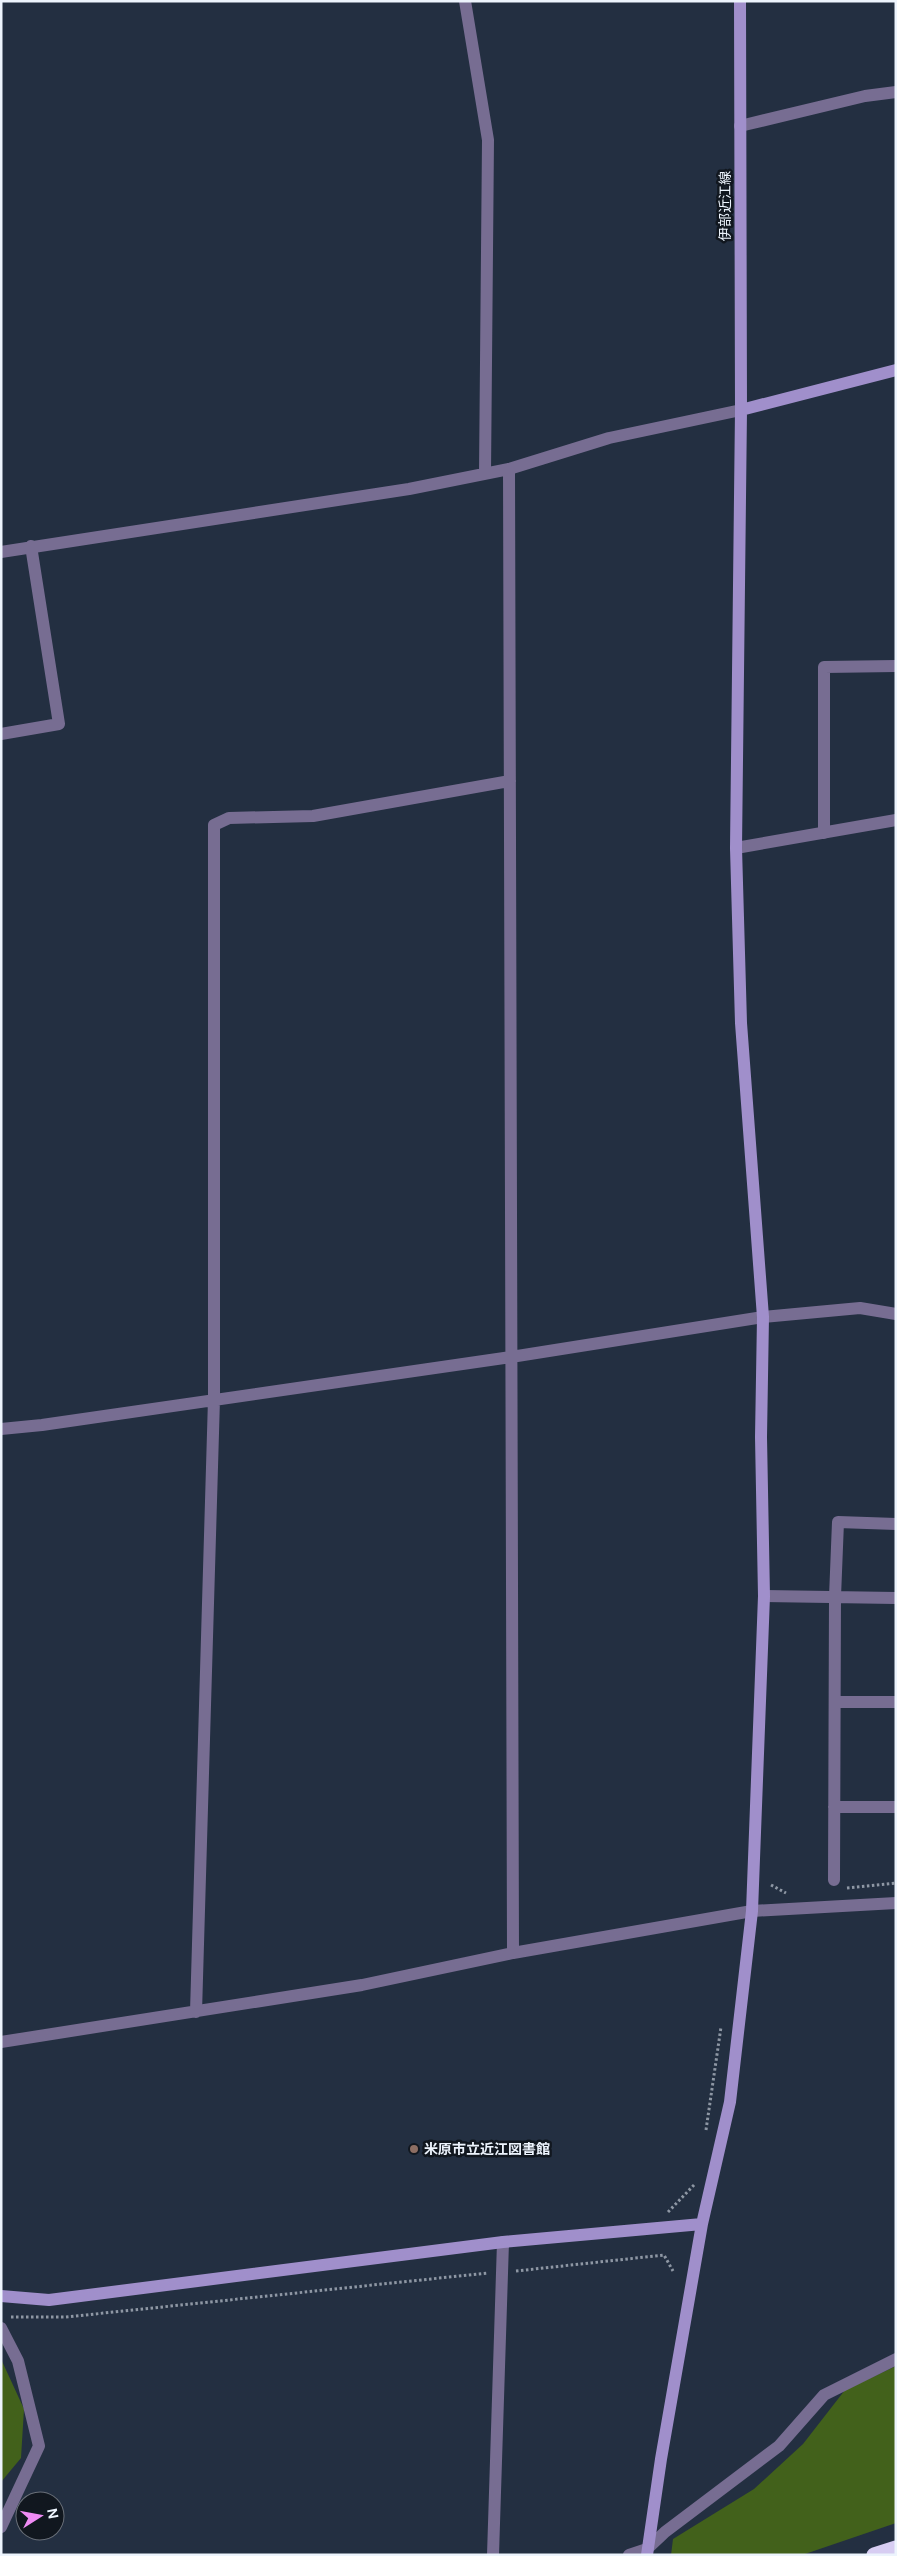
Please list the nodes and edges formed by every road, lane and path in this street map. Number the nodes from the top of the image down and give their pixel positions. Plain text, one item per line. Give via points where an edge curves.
1 (465, 1) edge
2 (740, 1) edge
3 (896, 92) edge
4 (740, 126) junction
5 (896, 370) edge
6 (741, 410) junction
7 (509, 469) junction
8 (485, 474) junction
9 (31, 546) junction
10 (1, 552) edge
11 (896, 666) edge
12 (1, 734) edge
13 (510, 781) junction
14 (896, 820) edge
15 (824, 833) junction
16 (736, 848) junction
17 (896, 1314) edge
18 (763, 1317) junction
19 (511, 1358) junction
20 (214, 1399) junction
21 (1, 1429) edge
22 (896, 1524) edge
23 (764, 1596) junction
24 (835, 1597) junction
25 (896, 1598) edge
26 (835, 1702) junction
27 (896, 1702) edge
28 (834, 1807) junction
29 (896, 1807) edge
30 (834, 1880) dead end
31 (896, 1903) edge
32 (752, 1912) junction
33 (513, 1953) junction
34 (196, 2012) junction
35 (722, 2022) dead end
36 (1, 2042) edge
37 (706, 2131) dead end
38 (699, 2180) dead end
39 (664, 2216) dead end
40 (702, 2224) junction
41 (503, 2242) junction
42 (497, 2272) dead end
43 (507, 2272) dead end
44 (673, 2272) dead end
45 (1, 2296) edge
46 (1, 2316) edge
47 (1, 2328) edge
48 (896, 2359) edge
49 (1, 2527) edge
50 (896, 2548) edge
51 (647, 2552) edge
52 (493, 2555) edge
53 (629, 2555) edge
54 (874, 2555) edge

1 - 8 street via 488,140
2 - 4 street, 伊部近江線
3 - 4 street via 865,96
4 - 6 street, 伊部近江線
5 - 6 street
6 - 7 street via 609,438
6 - 16 street, 伊部近江線
7 - 8 street
7 - 13 street
8 - 9 street via 409,489
9 - 10 street
9 - 12 street via 59,724
11 - 15 street via 824,667
13 - 19 street
13 - 20 street via 313,816 229,818 214,825
14 - 15 street
15 - 16 street
16 - 18 street, 伊部近江線 via 741,1023
17 - 18 street via 860,1308
18 - 19 street
18 - 23 street, 伊部近江線
19 - 20 street
19 - 33 street
20 - 21 street
20 - 34 street
22 - 24 street via 838,1522
23 - 24 street
23 - 32 street, 伊部近江線
24 - 25 street
24 - 26 street
26 - 27 street
26 - 28 street
28 - 29 street
28 - 30 street
31 - 32 street
32 - 33 street
32 - 40 street, 伊部近江線 via 730,2102
33 - 34 street via 362,1984
34 - 36 street
35 - 37 path
38 - 39 path
40 - 41 street
40 - 51 street, 伊部近江線
41 - 45 street via 49,2300
41 - 52 street
42 - 46 path via 66,2317
43 - 44 path via 664,2255
47 - 49 street via 18,2361 39,2446
48 - 51 street via 824,2395 780,2446 665,2532
50 - 54 highway
51 - 53 street

